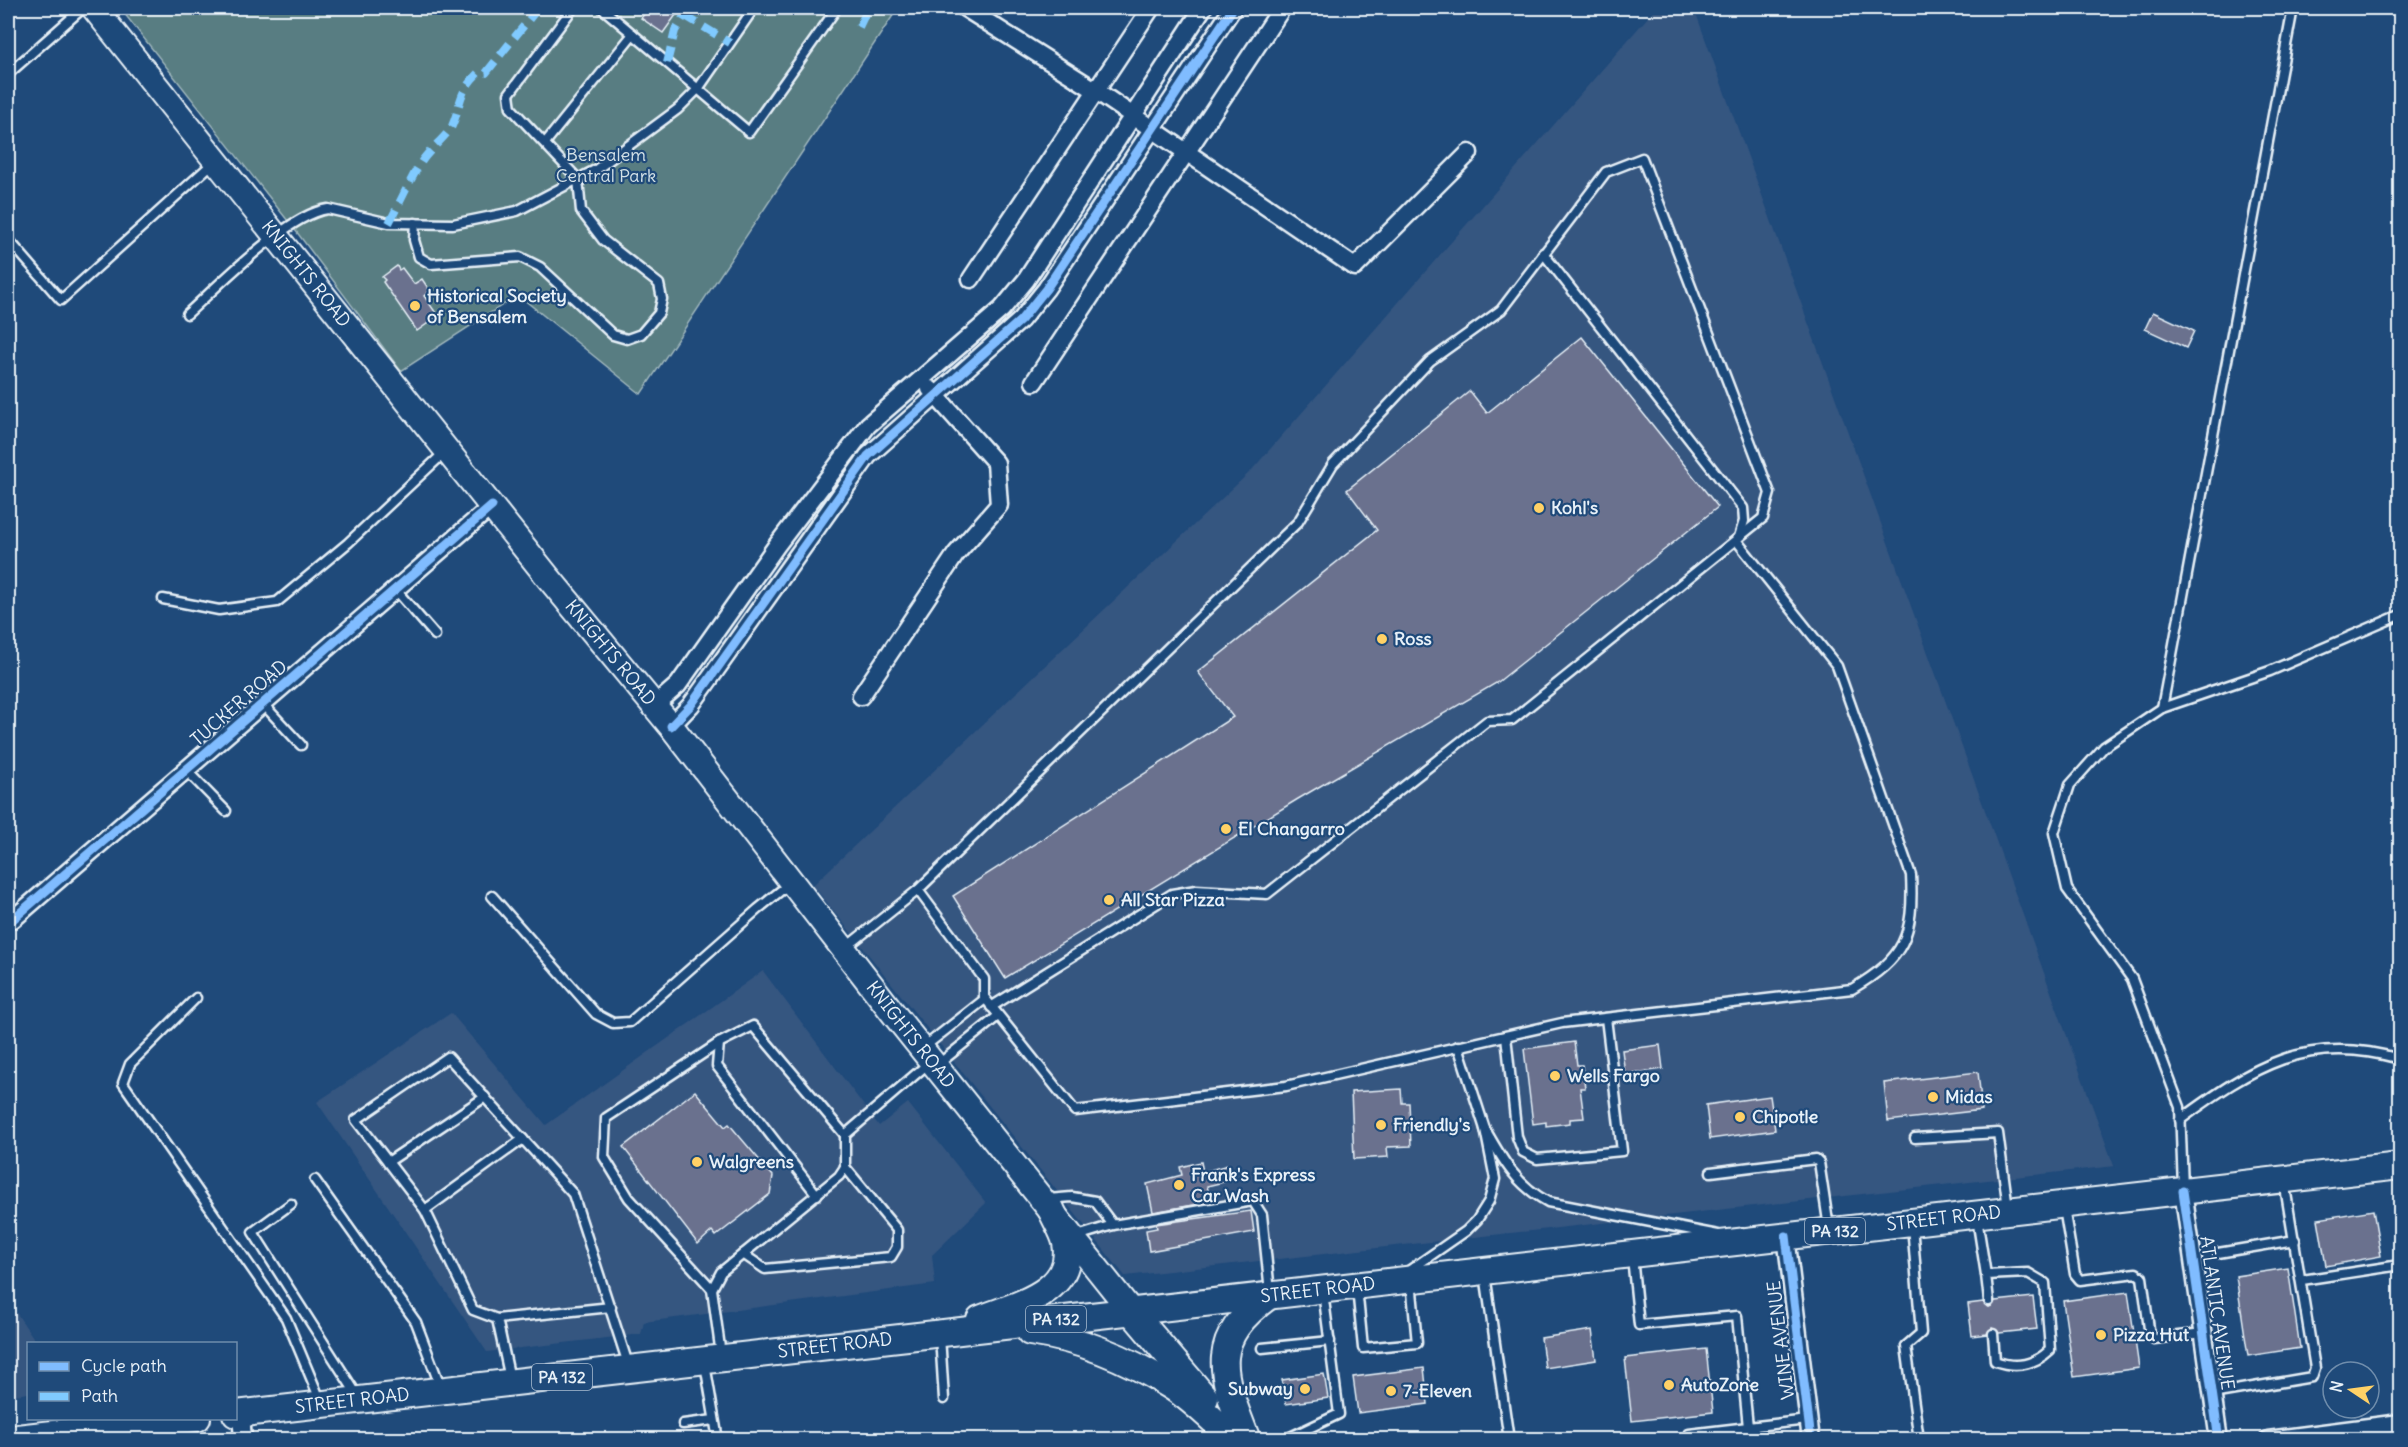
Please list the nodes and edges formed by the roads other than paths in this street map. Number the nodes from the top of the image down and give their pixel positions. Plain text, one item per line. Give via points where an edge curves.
1 (83, 8) edge
2 (94, 8) edge
3 (573, 8) edge
4 (602, 8) edge
5 (754, 8) edge
6 (837, 8) edge
7 (965, 8) edge
8 (1151, 8) edge
9 (1203, 8) edge
10 (1233, 8) edge
11 (1282, 8) edge
12 (2293, 8) edge
13 (633, 34) junction
14 (8, 74) edge
15 (698, 89) junction
16 (1095, 90) junction
17 (1131, 116) junction
18 (1153, 130) junction
19 (544, 143) junction
20 (1187, 152) junction
21 (1469, 153) dead end
22 (216, 160) junction
23 (578, 179) junction
24 (415, 223) junction
25 (277, 236) junction
26 (8, 239) edge
27 (1544, 253) junction
28 (971, 279) dead end
29 (187, 314) dead end
30 (921, 380) junction
31 (1034, 382) dead end
32 (937, 396) junction
33 (447, 450) junction
34 (492, 506) junction
35 (1737, 539) junction
36 (395, 589) junction
37 (163, 599) dead end
38 (2400, 615) edge
39 (435, 635) dead end
40 (861, 696) dead end
41 (262, 704) junction
42 (654, 706) junction
43 (2162, 708) junction
44 (670, 726) junction
45 (301, 745) dead end
46 (186, 770) junction
47 (226, 811) dead end
48 (792, 882) junction
49 (918, 890) junction
50 (492, 896) dead end
51 (8, 912) edge
52 (844, 950) junction
53 (196, 998) dead end
54 (985, 999) junction
55 (991, 1007) junction
56 (999, 1016) junction
57 (1606, 1018) junction
58 (1506, 1036) junction
59 (719, 1044) junction
60 (1458, 1046) junction
61 (930, 1059) junction
62 (2400, 1059) edge
63 (485, 1097) junction
64 (2180, 1120) junction
65 (1485, 1129) junction
66 (845, 1135) junction
67 (1915, 1138) dead end
68 (523, 1139) junction
69 (387, 1162) junction
70 (2400, 1166) edge
71 (845, 1167) junction
72 (1711, 1172) dead end
73 (315, 1180) dead end
74 (2284, 1180) junction
75 (2183, 1191) junction
76 (817, 1195) junction
77 (291, 1204) dead end
78 (1047, 1204) junction
79 (2064, 1205) junction
80 (425, 1210) junction
81 (2008, 1211) junction
82 (1977, 1215) junction
83 (1912, 1222) junction
84 (1113, 1225) junction
85 (1830, 1231) junction
86 (1786, 1236) junction
87 (1073, 1238) junction
88 (1748, 1240) junction
89 (2295, 1240) junction
90 (2218, 1253) dead end
91 (743, 1254) junction
92 (1632, 1254) junction
93 (2397, 1266) edge
94 (1485, 1270) junction
95 (1986, 1275) junction
96 (1402, 1280) junction
97 (2302, 1280) junction
98 (1357, 1285) junction
99 (1323, 1288) junction
100 (712, 1289) junction
101 (1270, 1295) junction
102 (1989, 1301) dead end
103 (611, 1307) junction
104 (1131, 1311) junction
105 (496, 1319) junction
106 (982, 1328) junction
107 (944, 1332) junction
108 (2203, 1333) junction
109 (1993, 1334) dead end
110 (1330, 1341) junction
111 (1262, 1348) dead end
112 (713, 1360) junction
113 (630, 1369) junction
114 (511, 1383) junction
115 (442, 1391) junction
116 (2212, 1394) junction
117 (944, 1399) dead end
118 (361, 1401) junction
119 (322, 1405) junction
120 (238, 1414) edge
121 (188, 1420) edge
122 (714, 1420) junction
123 (1808, 1420) junction
124 (2400, 1423) edge
125 (683, 1424) dead end
126 (1748, 1427) junction
127 (1689, 1434) dead end
128 (8, 1439) edge
129 (243, 1440) edge
130 (718, 1440) edge
131 (1235, 1440) edge
132 (1240, 1440) edge
133 (1247, 1440) edge
134 (1284, 1440) edge
135 (1509, 1440) edge
136 (1811, 1440) edge
137 (1919, 1440) edge
138 (2219, 1440) edge
139 (2268, 1440) edge

1 - 14 lane
2 - 22 main road, KNIGHTS ROAD
3 - 19 lane via 509,94 511,108
4 - 13 lane
5 - 15 lane
6 - 15 lane via 749,132
7 - 16 street
8 - 16 street
9 - 17 street
10 - 18 street
11 - 20 street
12 - 43 lane
13 - 15 lane
13 - 19 lane
15 - 23 lane via 678,109
16 - 17 street
16 - 28 street
17 - 18 street
17 - 30 street via 1026,280 1002,309
18 - 20 street
18 - 32 street via 1021,320
19 - 23 lane
20 - 21 street via 1355,267
20 - 31 street
22 - 25 main road, KNIGHTS ROAD
22 - 26 lane via 61,300
23 - 24 lane via 517,211 453,224
23 - 24 lane via 581,211 603,240 659,284 659,313 641,334 627,339 613,335 540,267 520,257 431,264 419,257
24 - 25 lane via 389,223 328,209 318,210
25 - 29 lane
25 - 33 main road, KNIGHTS ROAD
27 - 35 lane via 1743,508 1744,521
27 - 35 lane via 1606,172 1642,158 1770,493 1763,518
27 - 49 lane via 1501,310 1430,362 1333,464 1298,522
30 - 32 street
30 - 42 street via 868,425 783,536 678,685
32 - 40 street via 996,463 999,504 956,554
32 - 44 street via 868,456 691,705
33 - 34 main road, KNIGHTS ROAD
33 - 37 lane via 348,543 277,602 219,610
34 - 36 street, TUCKER ROAD
34 - 42 main road, KNIGHTS ROAD
35 - 55 lane via 1512,720 1487,721 1267,894 1196,890 1172,894
35 - 57 lane via 1837,666 1911,875 1913,903 1909,928 1897,954 1886,966 1852,989
36 - 39 lane
36 - 41 street, TUCKER ROAD
38 - 43 lane via 2270,671
41 - 45 lane
41 - 46 street, TUCKER ROAD
42 - 44 main road, KNIGHTS ROAD
43 - 64 lane via 2104,747 2070,785 2054,833 2067,889 2132,979 2180,1107
44 - 48 main road, KNIGHTS ROAD
46 - 47 lane
46 - 51 street, TUCKER ROAD via 13,919
48 - 50 lane via 630,1022 613,1023 596,1014
48 - 52 main road, KNIGHTS ROAD
49 - 52 lane
49 - 54 lane via 984,979
52 - 61 main road, KNIGHTS ROAD
53 - 119 lane via 130,1064 123,1083 286,1318
54 - 55 lane
54 - 61 lane
55 - 56 lane
56 - 60 lane via 1075,1111 1286,1086
56 - 61 lane
57 - 58 lane
57 - 58 lane via 1622,1151 1538,1159 1522,1152
58 - 60 lane
59 - 66 lane via 753,1026
59 - 76 lane via 717,1066
59 - 100 lane via 606,1118 604,1157 629,1198
60 - 65 lane
61 - 66 lane
61 - 78 main road, KNIGHTS ROAD
62 - 64 lane via 2374,1052 2327,1049 2280,1058 2232,1082
63 - 68 lane
63 - 69 lane
63 - 69 lane via 448,1057 356,1120
64 - 75 lane
65 - 88 lane via 1510,1173 1529,1192 1548,1202
65 - 96 lane via 1495,1179 1489,1201 1466,1231
66 - 71 lane
67 - 81 lane via 1998,1133
68 - 80 lane
68 - 103 lane via 573,1194
69 - 80 lane
70 - 74 main road, STREET ROAD / PA 132
71 - 76 lane
71 - 91 lane via 897,1230 897,1248 891,1257 765,1269
72 - 85 lane via 1816,1159
73 - 115 lane via 416,1322
74 - 75 main road, STREET ROAD / PA 132
74 - 89 lane
75 - 79 main road, STREET ROAD / PA 132
75 - 108 street, ATLANTIC AVENUE
76 - 91 lane
77 - 118 lane via 253,1232
78 - 84 lane via 1072,1197 1095,1201
78 - 87 main road, KNIGHTS ROAD
78 - 107 main road via 1066,1241 1067,1258 1053,1286 1040,1295
79 - 81 main road, STREET ROAD / PA 132
79 - 108 lane via 2074,1274 2080,1280 2136,1273 2142,1277 2150,1336 2154,1339
80 - 105 lane via 473,1310
81 - 82 main road, STREET ROAD / PA 132
82 - 83 main road, STREET ROAD / PA 132
82 - 95 lane
83 - 85 main road, STREET ROAD / PA 132
83 - 137 lane via 1921,1334 1906,1346
84 - 87 lane
84 - 101 lane via 1253,1201 1262,1215
85 - 86 main road, STREET ROAD / PA 132
86 - 88 main road, STREET ROAD / PA 132
86 - 123 street, WINE AVENUE
87 - 104 main road, KNIGHTS ROAD
88 - 92 main road, STREET ROAD / PA 132
89 - 90 lane
89 - 97 lane
91 - 100 lane via 721,1272
92 - 94 main road, STREET ROAD / PA 132
92 - 126 lane via 1639,1325 1737,1316
93 - 97 lane
94 - 96 main road, STREET ROAD / PA 132
94 - 135 lane
95 - 102 lane
95 - 109 lane via 2028,1273 2045,1283 2050,1350 2037,1362 2009,1366 1995,1361
96 - 98 main road, STREET ROAD / PA 132
96 - 98 lane via 1417,1343 1363,1348
97 - 116 lane via 2316,1368 2312,1377
98 - 99 main road, STREET ROAD / PA 132
99 - 101 main road, STREET ROAD / PA 132
99 - 110 lane
100 - 112 lane
101 - 104 main road, STREET ROAD / PA 132
101 - 133 main road via 1235,1328 1223,1361 1231,1398
103 - 105 lane
103 - 113 lane
104 - 106 main road, STREET ROAD / PA 132
104 - 132 main road, KNIGHTS ROAD
105 - 114 lane
106 - 107 main road, STREET ROAD / PA 132
106 - 131 main road via 1062,1336 1116,1355 1173,1387
107 - 112 main road, STREET ROAD / PA 132
107 - 117 lane
108 - 116 street, ATLANTIC AVENUE
110 - 111 lane
110 - 134 lane via 1339,1414
112 - 113 main road, STREET ROAD / PA 132
112 - 122 lane
113 - 114 main road, STREET ROAD / PA 132
114 - 115 main road, STREET ROAD / PA 132
115 - 118 main road, STREET ROAD / PA 132
116 - 138 street, ATLANTIC AVENUE
118 - 119 main road, STREET ROAD / PA 132
119 - 120 main road, STREET ROAD / PA 132
120 - 129 street
121 - 128 main road
122 - 125 lane
122 - 130 lane
123 - 126 lane
123 - 136 street, WINE AVENUE
124 - 139 street
126 - 127 lane

